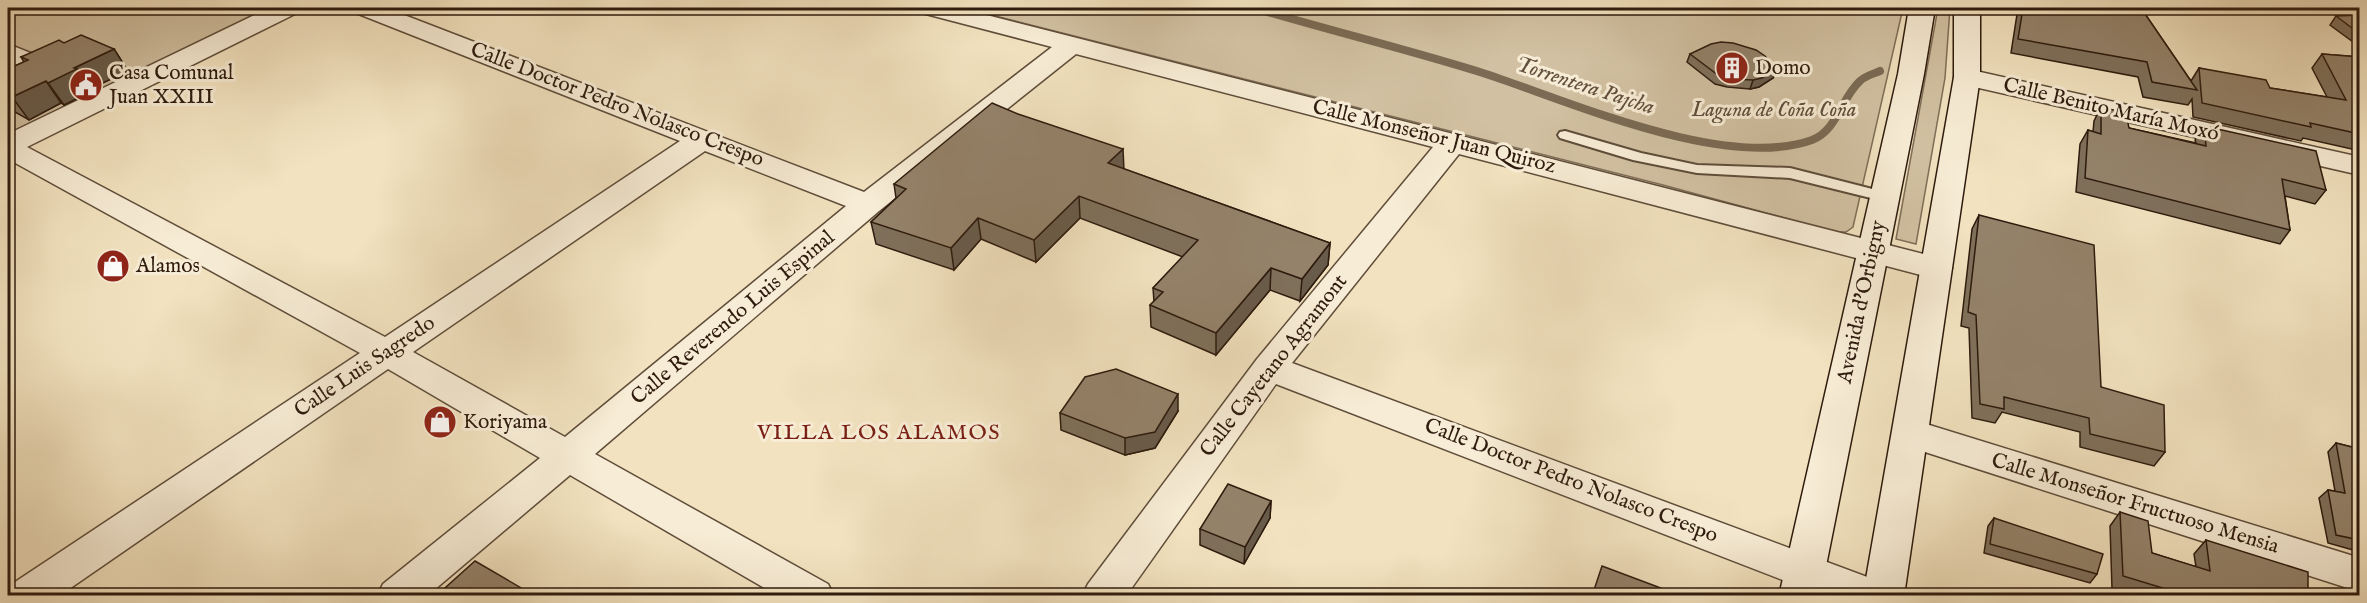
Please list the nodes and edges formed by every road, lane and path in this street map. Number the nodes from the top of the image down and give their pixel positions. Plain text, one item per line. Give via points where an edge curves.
1 (288, 8) edge
2 (365, 8) edge
3 (931, 8) edge
4 (1922, 8) edge
5 (1967, 8) edge
6 (1072, 44) junction
7 (8, 52) edge
8 (8, 72) edge
9 (1967, 77) junction
10 (1565, 135) dead end
11 (704, 138) junction
12 (1452, 142) junction
13 (8, 146) edge
14 (2360, 165) edge
15 (1883, 196) junction
16 (868, 204) junction
17 (1872, 250) junction
18 (1936, 268) junction
19 (387, 352) junction
20 (1269, 368) junction
21 (1910, 434) junction
22 (569, 455) junction
23 (2360, 575) edge
24 (1802, 583) edge
25 (26, 596) edge
26 (397, 596) edge
27 (814, 596) edge
28 (1102, 596) edge
29 (1872, 596) edge
30 (1883, 596) edge

1 - 13 street
2 - 11 street, Calle Doctor Pedro Nolasco Crespo
3 - 6 street, Calle Monseñor Juan Quiroz
4 - 15 street, Avenida d'Orbigny
5 - 9 street
6 - 12 street, Calle Monseñor Juan Quiroz
6 - 16 street, Calle Reverendo Luis Espinal
7 - 8 street via 29,62
9 - 14 street, Calle Benito María Moxó
9 - 18 street
10 - 15 lane via 1638,157 1697,169 1791,173
11 - 16 street, Calle Doctor Pedro Nolasco Crespo
11 - 19 street, Calle Luis Sagredo
12 - 17 street, Calle Monseñor Juan Quiroz
12 - 20 street, Calle Cayetano Agramont
13 - 19 street
15 - 17 street, Avenida d'Orbigny
16 - 22 street, Calle Reverendo Luis Espinal
17 - 18 street, Calle Monseñor Juan Quiroz
17 - 24 street, Avenida d'Orbigny
18 - 21 street
19 - 22 street
19 - 25 street, Calle Luis Sagredo
20 - 24 street, Calle Doctor Pedro Nolasco Crespo
20 - 28 street, Calle Cayetano Agramont
21 - 23 street, Calle Monseñor Fructuoso Mensia
21 - 30 street
22 - 26 street, Calle Reverendo Luis Espinal
22 - 27 street
24 - 29 street, Calle Doctor Pedro Nolasco Crespo

